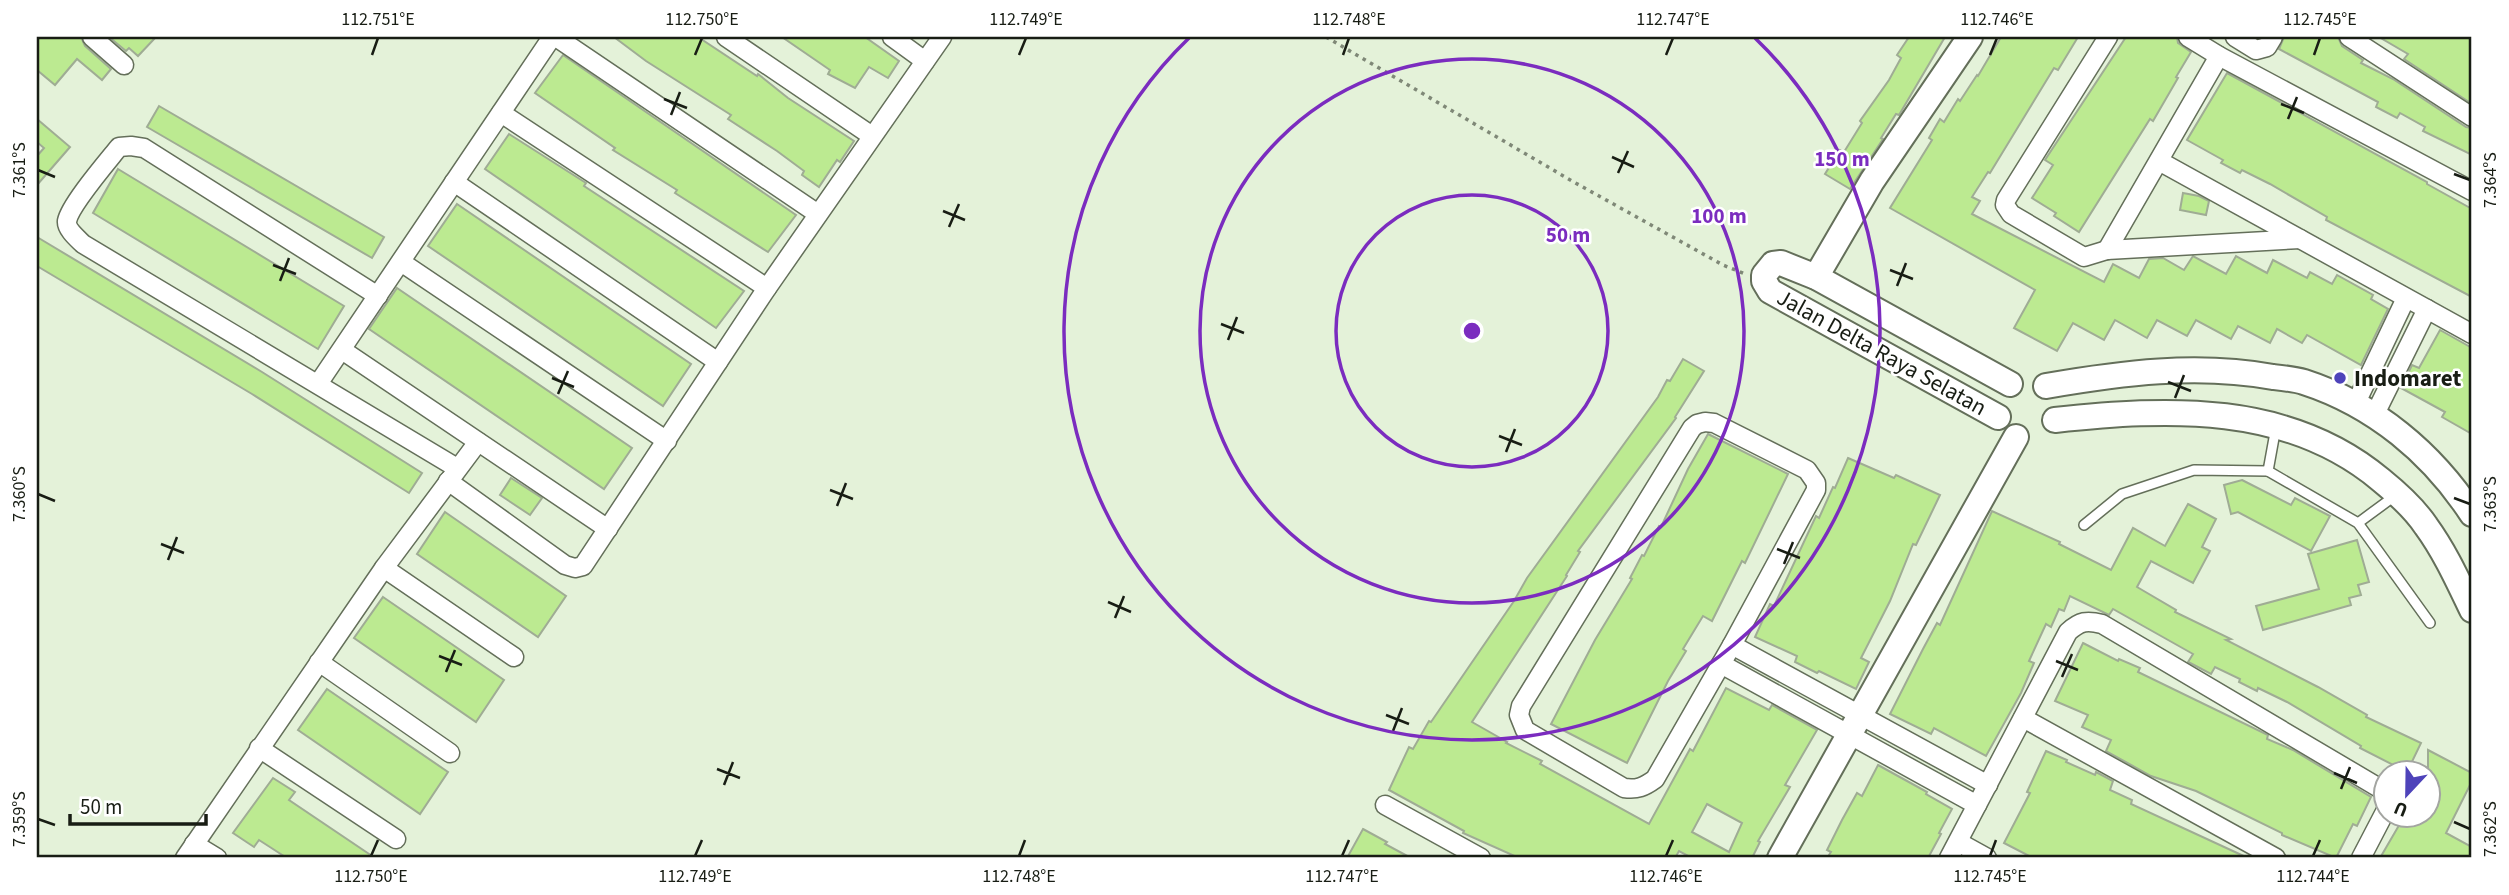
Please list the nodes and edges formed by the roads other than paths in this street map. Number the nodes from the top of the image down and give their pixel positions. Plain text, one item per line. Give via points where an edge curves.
1 (93, 37) edge
2 (554, 37) edge
3 (726, 37) edge
4 (892, 37) edge
5 (942, 37) edge
6 (1970, 37) edge
7 (2108, 37) edge
8 (2188, 37) edge
9 (2235, 37) edge
10 (2273, 37) edge
11 (2349, 37) edge
12 (2218, 56) junction
13 (925, 61) junction
14 (124, 65) dead end
15 (501, 113) junction
16 (2472, 117) edge
17 (872, 136) junction
18 (2159, 161) junction
19 (454, 182) junction
20 (2472, 191) edge
21 (818, 214) junction
22 (2300, 239) junction
23 (2107, 250) junction
24 (401, 262) junction
25 (1816, 277) junction
26 (767, 288) junction
27 (378, 296) junction
28 (2406, 298) junction
29 (2427, 309) junction
30 (2472, 334) edge
31 (342, 350) junction
32 (718, 362) junction
33 (318, 384) junction
34 (2010, 384) junction
35 (2046, 386) junction
36 (2365, 410) junction
37 (1998, 417) junction
38 (2055, 420) junction
39 (2276, 425) junction
40 (2016, 437) junction
41 (667, 441) junction
42 (478, 442) junction
43 (2268, 471) junction
44 (453, 475) junction
45 (2398, 494) junction
46 (2472, 514) edge
47 (2358, 523) junction
48 (2084, 524) dead end
49 (608, 529) junction
50 (384, 568) junction
51 (2472, 610) edge
52 (2430, 623) dead end
53 (1732, 645) junction
54 (514, 657) dead end
55 (319, 662) junction
56 (1721, 664) junction
57 (2023, 718) junction
58 (1855, 724) junction
59 (259, 748) junction
60 (450, 753) dead end
61 (2372, 784) edge
62 (1988, 785) junction
63 (1385, 805) dead end
64 (1977, 805) junction
65 (2377, 828) edge
66 (396, 839) dead end
67 (1953, 850) edge
68 (190, 851) edge
69 (217, 858) edge
70 (1481, 858) edge
71 (1780, 858) edge
72 (1987, 858) edge
73 (2276, 858) edge
74 (2361, 858) edge

1 - 14 street
2 - 15 street
2 - 21 street
3 - 17 street
4 - 13 street
5 - 13 street
6 - 25 street via 1872,181
7 - 23 street via 2006,200 2011,214 2084,257
8 - 12 street
9 - 10 street via 2256,50 2267,47
11 - 16 street
12 - 18 street
12 - 20 street
13 - 17 street
15 - 19 street
15 - 26 street
17 - 21 street
18 - 22 street
18 - 23 street
19 - 24 street
19 - 32 street
21 - 26 street
22 - 23 street
22 - 28 street
24 - 27 street
24 - 41 street
25 - 34 street, Jalan Delta Raya Selatan
25 - 37 street, Jalan Delta Raya Selatan via 1781,263 1773,264 1764,281 1770,291
26 - 32 street
27 - 31 street
27 - 33 street via 144,148 119,147 83,192 67,221 83,244
28 - 29 street
28 - 36 street
29 - 30 street
29 - 36 street
31 - 33 street
31 - 42 street
32 - 41 street
33 - 44 street
34 - 35 street via 2028,379
34 - 37 street via 1999,398
35 - 36 street via 2153,371 2226,370 2304,382
35 - 38 street via 2056,402
36 - 46 street via 2414,445 2452,484
37 - 40 street
38 - 39 street via 2128,412 2193,412
38 - 40 street via 2043,435
39 - 43 lane
39 - 45 street via 2324,442 2364,465
40 - 58 street
41 - 49 street
42 - 44 street
42 - 49 street
43 - 47 lane
43 - 48 lane via 2194,470 2122,494
44 - 49 street via 565,565 583,566
44 - 50 street
45 - 47 lane
45 - 51 street via 2444,553
47 - 52 lane
50 - 54 street
50 - 55 street
53 - 56 street
53 - 56 street via 1816,483 1807,470 1705,422 1692,428 1521,706 1520,722 1525,730 1613,782 1636,790 1655,779
53 - 58 street
55 - 59 street
55 - 60 street
56 - 58 street
57 - 61 street via 2068,632 2079,622 2090,621
57 - 62 street
57 - 73 street
58 - 62 street
58 - 64 street
58 - 71 street
59 - 66 street
59 - 68 street
62 - 64 street
63 - 70 street
64 - 67 street
65 - 74 street
67 - 72 street
68 - 69 street

